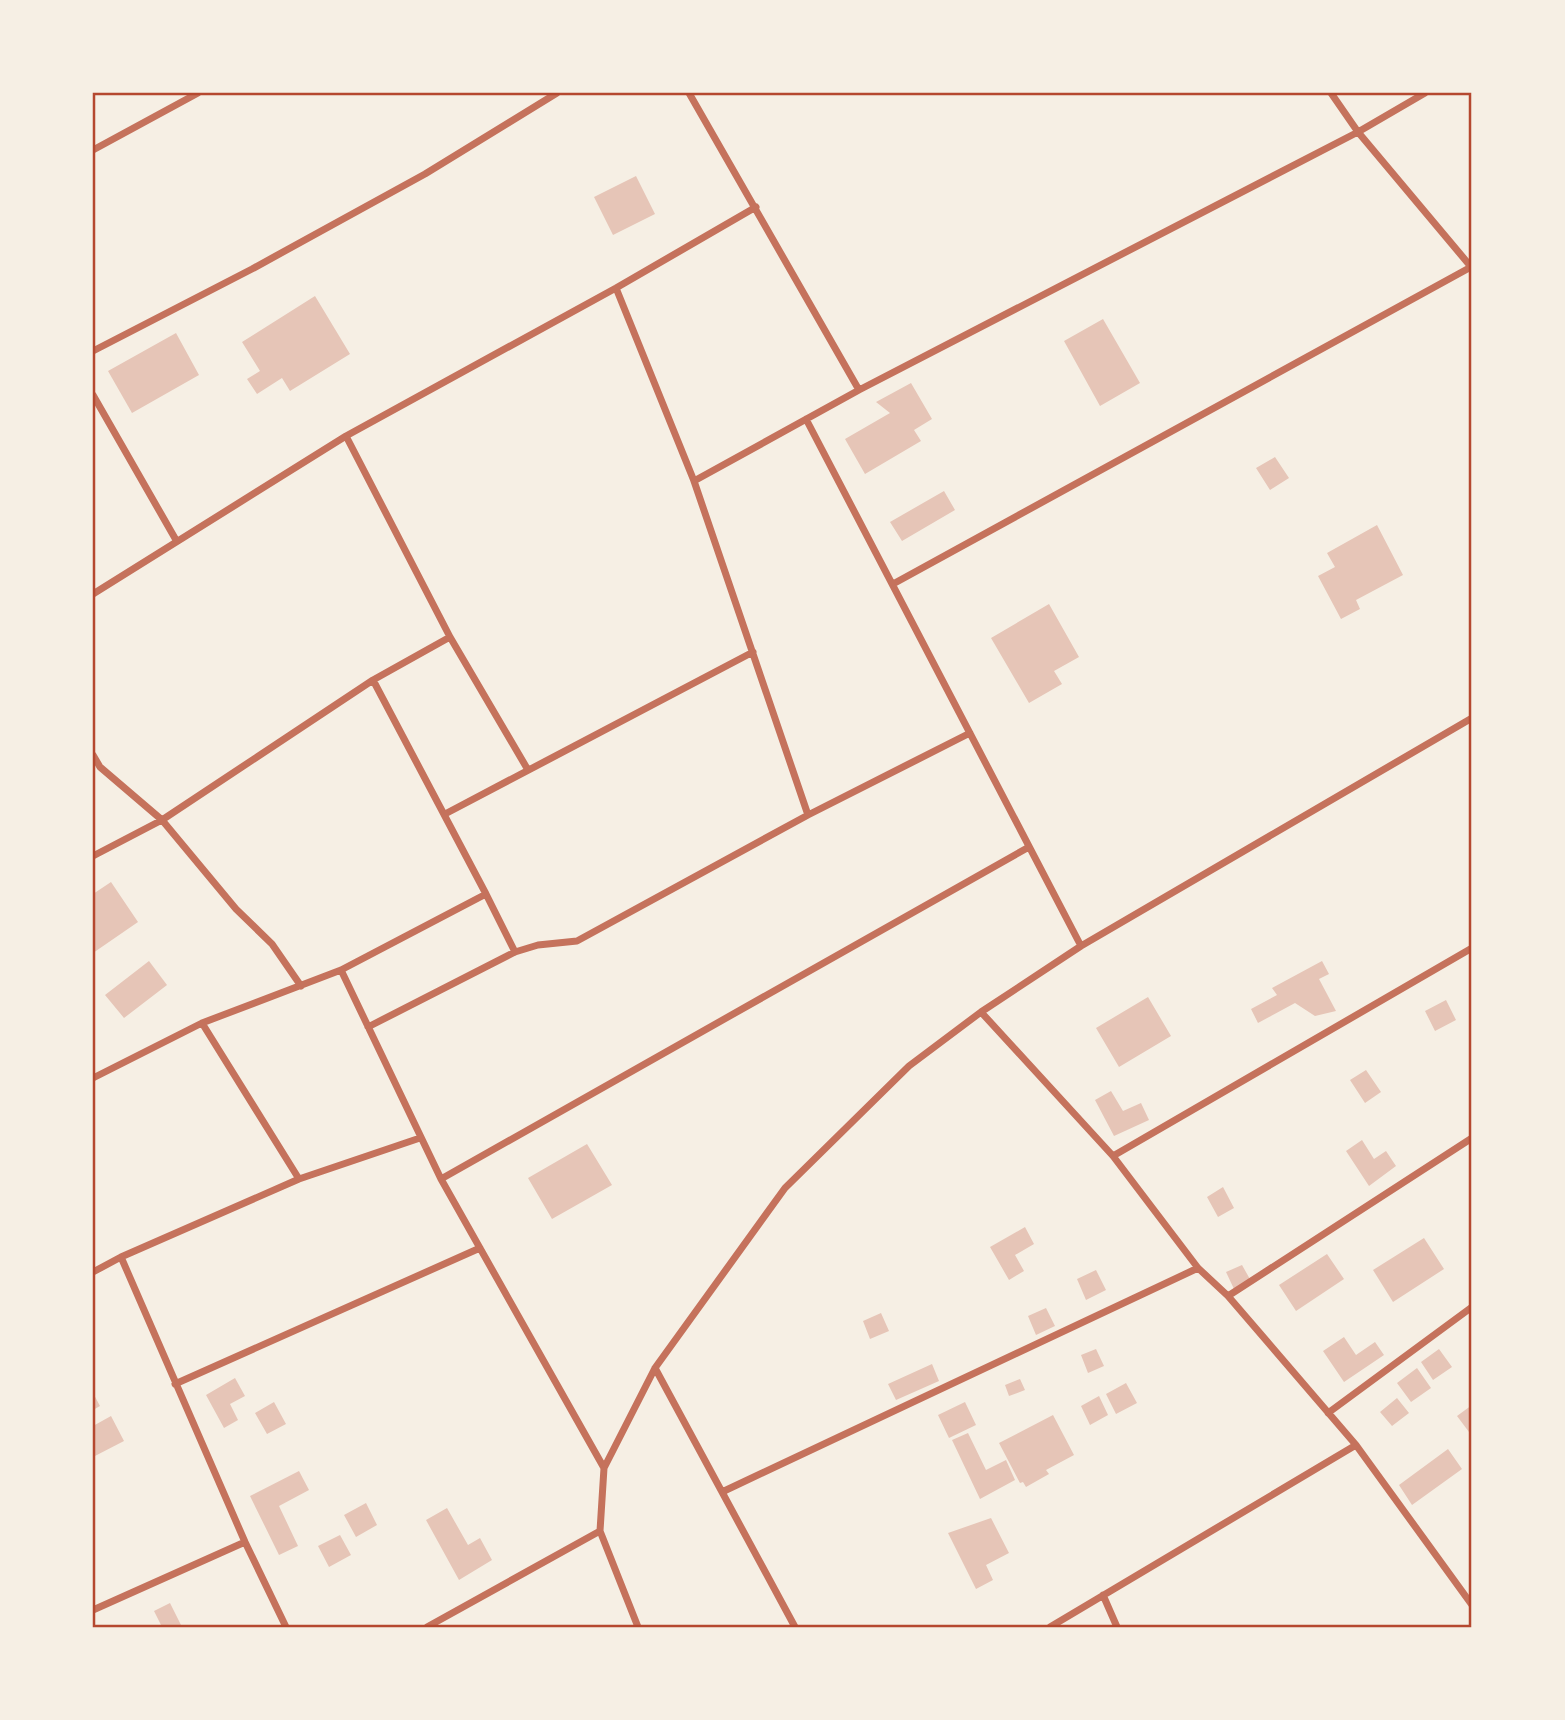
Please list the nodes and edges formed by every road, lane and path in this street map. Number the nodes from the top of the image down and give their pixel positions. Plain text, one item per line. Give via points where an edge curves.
1 (198, 93) edge
2 (557, 93) edge
3 (689, 93) edge
4 (1331, 93) edge
5 (1425, 93) edge
6 (1358, 132) junction
7 (93, 150) edge
8 (756, 207) junction
9 (1472, 268) edge
10 (616, 288) junction
11 (93, 351) edge
12 (859, 390) junction
13 (93, 395) edge
14 (806, 419) junction
15 (346, 436) junction
16 (694, 481) junction
17 (176, 540) junction
18 (892, 584) junction
19 (93, 594) edge
20 (450, 636) junction
21 (753, 652) junction
22 (373, 680) junction
23 (1472, 718) edge
24 (970, 733) junction
25 (93, 755) edge
26 (528, 770) junction
27 (445, 814) junction
28 (808, 815) junction
29 (162, 820) junction
30 (1029, 847) junction
31 (93, 856) edge
32 (486, 894) junction
33 (1081, 946) junction
34 (1472, 948) edge
35 (515, 952) junction
36 (341, 970) junction
37 (301, 986) junction
38 (981, 1012) junction
39 (202, 1023) junction
40 (368, 1027) junction
41 (93, 1078) edge
42 (420, 1138) junction
43 (1472, 1138) edge
44 (1113, 1156) junction
45 (299, 1179) junction
46 (441, 1179) junction
47 (480, 1248) junction
48 (121, 1257) junction
49 (1198, 1268) junction
50 (93, 1272) edge
51 (1228, 1296) junction
52 (1472, 1307) edge
53 (655, 1368) junction
54 (175, 1384) junction
55 (1328, 1413) junction
56 (1356, 1445) junction
57 (604, 1468) junction
58 (722, 1492) junction
59 (600, 1531) junction
60 (245, 1542) junction
61 (1103, 1595) junction
62 (1472, 1605) edge
63 (93, 1610) edge
64 (286, 1627) edge
65 (427, 1627) edge
66 (638, 1627) edge
67 (795, 1627) edge
68 (1050, 1627) edge
69 (1118, 1627) edge

1 - 7 street
2 - 11 street via 425,174
3 - 8 street
4 - 6 street
5 - 6 street
6 - 9 street
6 - 12 street
8 - 10 street
8 - 12 street
9 - 18 street
10 - 15 street
10 - 16 street
12 - 14 street
13 - 17 street
14 - 16 street
14 - 18 street
15 - 17 street
15 - 20 street
16 - 21 street
17 - 19 street
18 - 24 street
20 - 22 street
20 - 26 street
21 - 26 street
21 - 28 street
22 - 27 street
22 - 29 street
23 - 33 street
24 - 28 street
24 - 30 street
25 - 29 street via 100,767
26 - 27 street
27 - 32 street
28 - 35 street via 577,941
29 - 31 street
29 - 37 street via 236,909 272,944
30 - 33 street
30 - 46 street
32 - 35 street
32 - 36 street
33 - 38 street
34 - 44 street
35 - 40 street
36 - 37 street
36 - 40 street
37 - 39 street
38 - 44 street
38 - 53 street via 909,1066 785,1188
39 - 41 street
39 - 45 street
40 - 42 street
42 - 45 street
42 - 46 street
43 - 51 street
44 - 49 street
45 - 48 street
46 - 47 street
47 - 54 street
47 - 57 street
48 - 50 street
48 - 54 street
49 - 51 street
49 - 58 street
51 - 55 street
52 - 55 street
53 - 57 street
53 - 58 street
54 - 60 street
55 - 56 street
56 - 61 street
56 - 62 street
57 - 59 street
58 - 67 street
59 - 65 street
59 - 66 street
60 - 63 street
60 - 64 street
61 - 68 street
61 - 69 street

